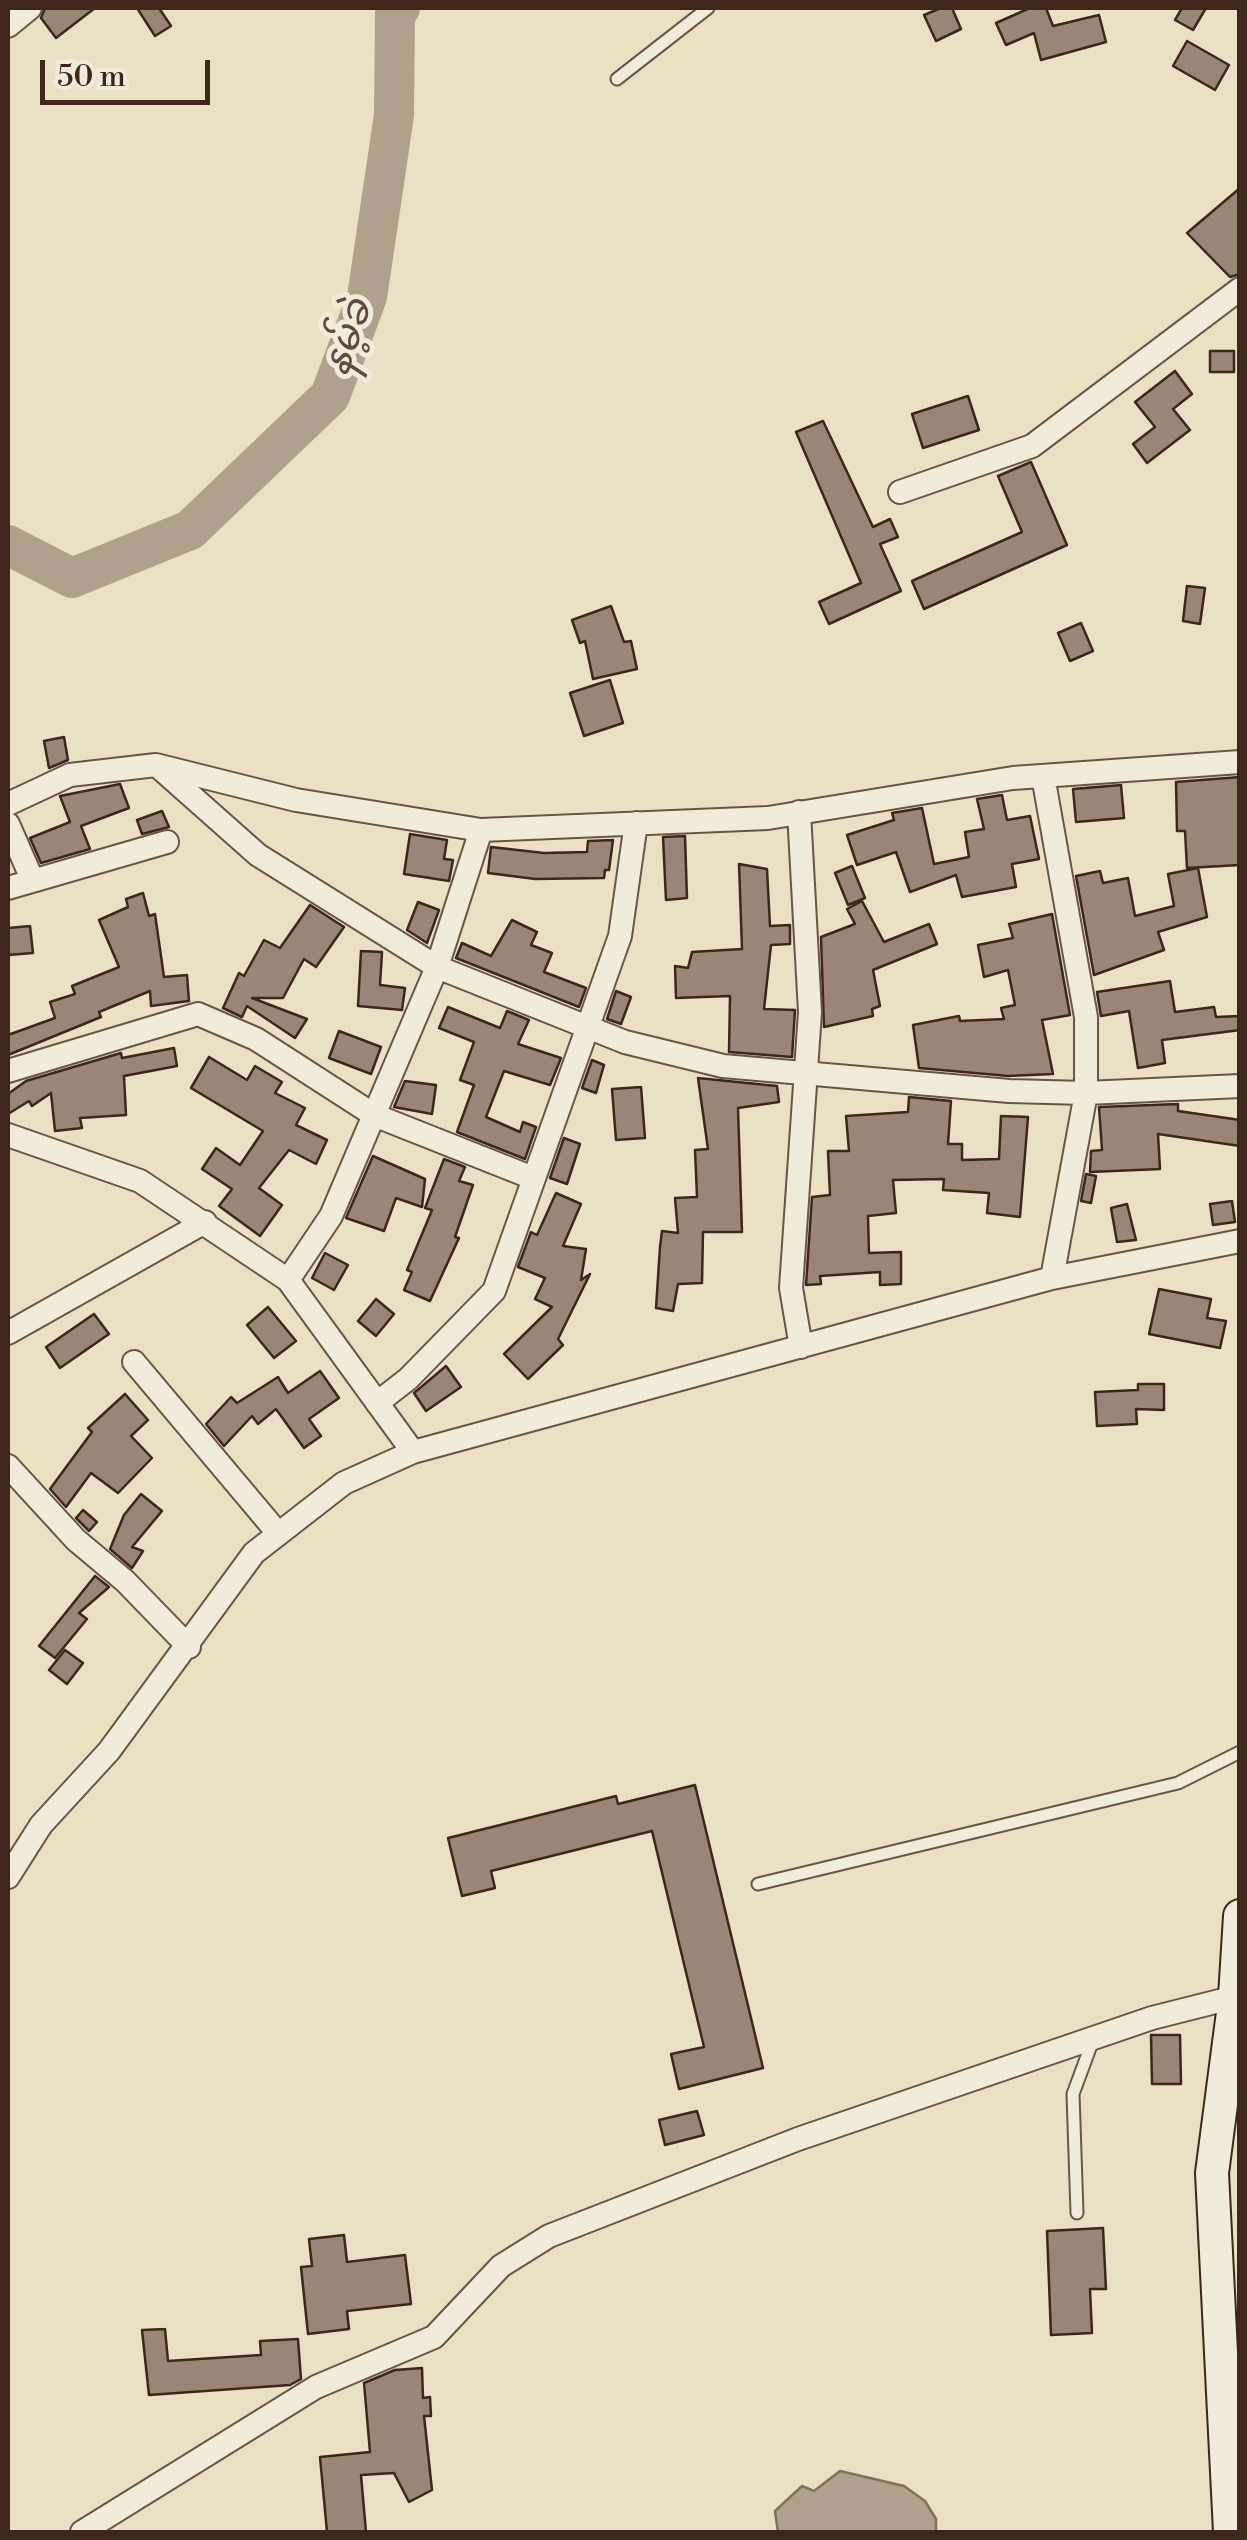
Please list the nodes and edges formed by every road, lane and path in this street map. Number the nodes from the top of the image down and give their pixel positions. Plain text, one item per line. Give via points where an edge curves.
1 (30, 8) edge
2 (708, 8) edge
3 (8, 26) edge
4 (617, 79) dead end
5 (1240, 290) edge
6 (900, 492) dead end
7 (1240, 762) edge
8 (156, 765) junction
9 (1043, 776) junction
10 (8, 804) edge
11 (799, 812) junction
12 (636, 823) junction
13 (8, 824) edge
14 (481, 830) junction
15 (167, 842) dead end
16 (32, 879) junction
17 (8, 888) edge
18 (437, 967) junction
19 (586, 1027) junction
20 (8, 1072) edge
21 (804, 1073) junction
22 (1240, 1086) edge
23 (1086, 1093) junction
24 (374, 1115) junction
25 (8, 1135) edge
26 (533, 1178) junction
27 (205, 1222) junction
28 (1240, 1241) edge
29 (1052, 1278) junction
30 (288, 1280) junction
31 (14, 1324) edge
32 (801, 1347) junction
33 (134, 1362) dead end
34 (377, 1402) junction
35 (413, 1452) junction
36 (8, 1466) edge
37 (277, 1532) junction
38 (188, 1647) junction
39 (1240, 1752) edge
40 (14, 1850) edge
41 (8, 1877) edge
42 (758, 1884) dead end
43 (1240, 1916) edge
44 (1234, 1996) junction
45 (1093, 2040) junction
46 (1077, 2212) dead end
47 (82, 2532) edge
48 (1230, 2532) edge

1 - 3 street
2 - 4 lane
5 - 6 street via 1032,446
7 - 9 street
8 - 10 street via 70,775
8 - 14 street via 296,800
8 - 18 street via 258,855
9 - 11 street
9 - 23 street via 1086,1017
11 - 12 street
11 - 21 street via 810,1012
12 - 14 street
12 - 19 street via 620,936
13 - 16 street
14 - 18 street
15 - 16 street
16 - 17 street
18 - 19 street
18 - 24 street
19 - 21 street via 723,1066
19 - 26 street
20 - 24 street via 198,1014 256,1039
21 - 23 street
21 - 32 street via 791,1288
22 - 23 street
23 - 29 street
24 - 26 street
24 - 30 street via 332,1216
25 - 27 street via 140,1181
26 - 34 street via 494,1291
27 - 30 street
27 - 31 street
28 - 29 street
29 - 32 street
30 - 34 street
32 - 35 street
33 - 37 street
34 - 35 street
35 - 37 street via 344,1483
36 - 38 street
37 - 38 street via 254,1553
38 - 40 street via 109,1751
39 - 42 lane via 1178,1782
40 - 41 street
43 - 44 main road
44 - 45 street
44 - 48 main road via 1212,2174
45 - 46 lane via 1074,2094
45 - 47 street via 798,2138 549,2236 501,2266 434,2337 316,2386

